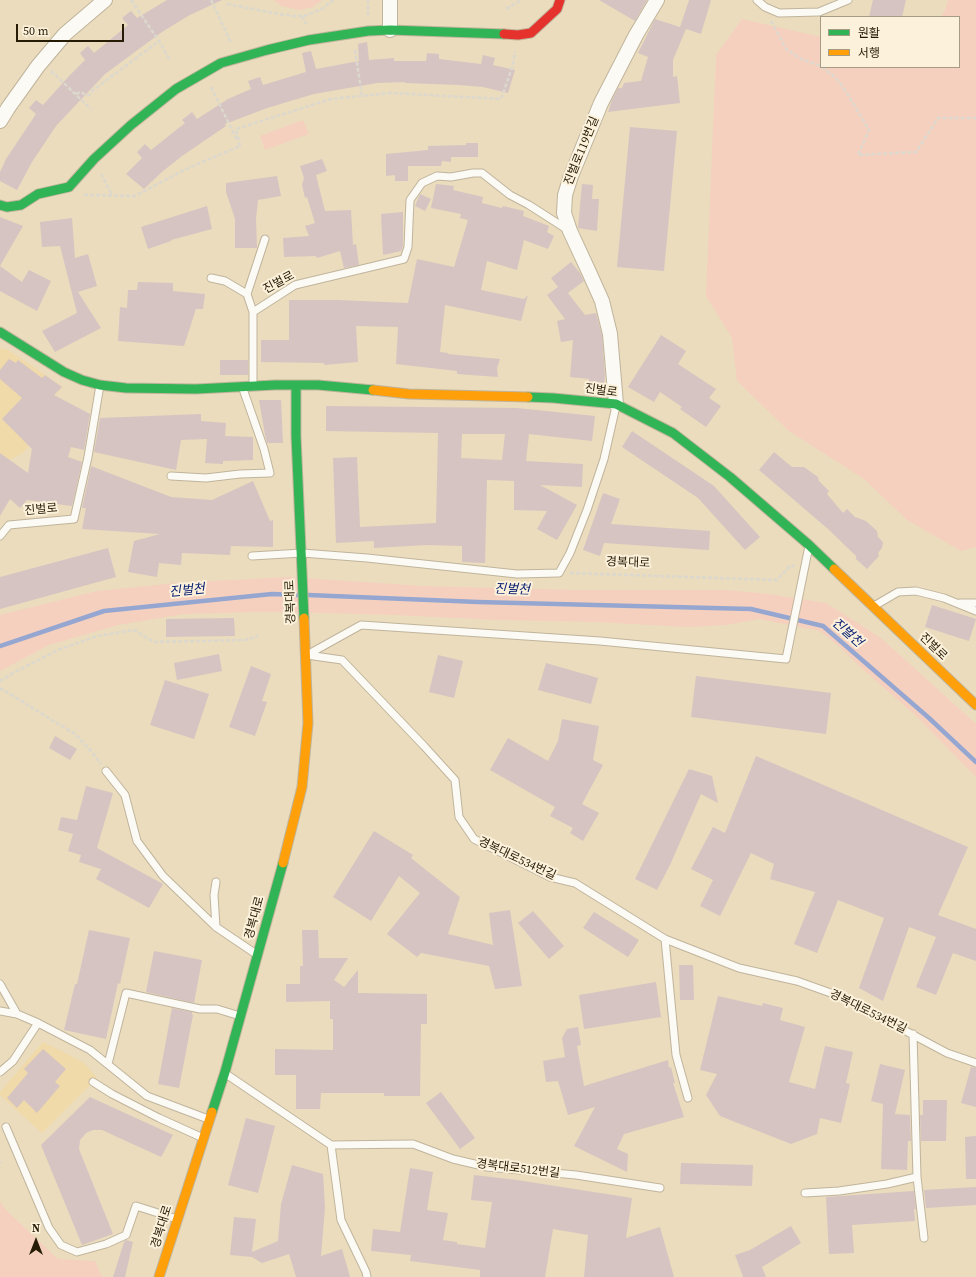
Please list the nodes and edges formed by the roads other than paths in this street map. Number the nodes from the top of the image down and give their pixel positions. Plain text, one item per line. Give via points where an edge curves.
1 (105, 0) edge
2 (390, 0) edge
3 (560, 0) edge
4 (657, 0) edge
5 (758, 0) edge
6 (848, 0) edge
7 (390, 30) junction
8 (0, 121) edge
9 (0, 205) edge
10 (570, 231) junction
11 (265, 239) dead end
12 (211, 278) dead end
13 (248, 294) junction
14 (253, 312) junction
15 (0, 332) edge
16 (100, 385) junction
17 (296, 385) junction
18 (242, 386) junction
19 (253, 386) junction
20 (616, 404) junction
21 (171, 476) dead end
22 (0, 536) edge
23 (809, 545) junction
24 (252, 556) dead end
25 (302, 557) junction
26 (956, 603) junction
27 (976, 603) edge
28 (874, 606) junction
29 (976, 611) edge
30 (306, 655) junction
31 (976, 705) edge
32 (106, 771) road end
33 (216, 882) dead end
34 (216, 928) junction
35 (664, 939) junction
36 (258, 956) junction
37 (0, 984) edge
38 (0, 1011) edge
39 (17, 1014) junction
40 (240, 1016) junction
41 (38, 1023) junction
42 (913, 1034) junction
43 (976, 1063) edge
44 (108, 1064) junction
45 (0, 1072) edge
46 (224, 1072) junction
47 (93, 1082) dead end
48 (688, 1098) dead end
49 (209, 1120) junction
50 (6, 1127) dead end
51 (203, 1138) junction
52 (331, 1145) junction
53 (917, 1177) junction
54 (660, 1188) dead end
55 (805, 1193) dead end
56 (177, 1219) junction
57 (924, 1238) dead end
58 (159, 1277) edge
59 (367, 1277) edge

1 - 8 street via 65,34
2 - 7 street
3 - 7 street via 557,9 531,33 518,35
4 - 10 street, 진벌로119번길 via 601,103 571,176 565,195 564,213
5 - 6 lane via 765,7 779,13 820,12
7 - 9 street via 309,40 220,63 176,89 136,120 94,159 69,187 38,194 21,205
10 - 14 lane, 진벌로 via 510,195 482,173 437,176 422,183 410,200 408,247 404,259 295,285
10 - 20 street, 진벌로119번길 via 602,301 610,334
11 - 13 lane, 진벌로
12 - 13 lane via 225,281
13 - 14 lane, 진벌로
14 - 19 lane, 진벌로
15 - 16 street, 진벌로 via 64,372
16 - 18 street, 진벌로 via 196,389
16 - 22 lane, 진벌로 via 74,519 10,525
17 - 19 street, 진벌로
17 - 20 street, 진벌로 via 409,394 553,398
17 - 25 street, 경복대로
18 - 19 street, 진벌로
18 - 21 lane via 270,474 206,478
20 - 23 street, 진벌로 via 672,433 730,477
20 - 25 lane via 603,463 587,510 559,573 517,574 367,558
23 - 28 street, 진벌로
23 - 30 lane via 786,659 608,642 361,625
24 - 25 lane
25 - 30 street, 경복대로
26 - 27 lane
26 - 28 lane via 910,591 898,592
26 - 29 lane
28 - 31 street, 진벌로
30 - 35 lane, 경복대로534번길 via 342,660 445,769 455,780 459,817 474,839 550,877 575,883
30 - 36 street, 경복대로 via 308,723 302,787
32 - 34 lane via 125,795 137,841 163,876
33 - 34 lane
34 - 36 lane
35 - 42 lane, 경복대로534번길 via 739,968 797,982 842,997
35 - 48 lane via 676,1055
36 - 40 street, 경복대로
37 - 39 lane
38 - 39 lane
39 - 41 lane
40 - 44 lane via 217,1009 200,1009 126,993
40 - 46 street, 경복대로
41 - 44 lane via 90,1050
41 - 45 lane via 13,1060
42 - 43 lane, 경복대로534번길 via 947,1053
42 - 53 lane, 경복대로534번길
44 - 49 lane via 147,1096
46 - 49 street, 경복대로
46 - 52 lane
47 - 51 lane via 158,1118
49 - 51 street, 경복대로
50 - 56 lane via 49,1228 61,1245 77,1252 126,1235 136,1206
51 - 56 street, 경복대로
52 - 54 lane, 경복대로512번길 via 413,1144 453,1159 487,1167 576,1175
52 - 59 lane via 341,1220
53 - 55 lane via 839,1191
53 - 57 lane, 경복대로534번길
56 - 58 street, 경복대로

